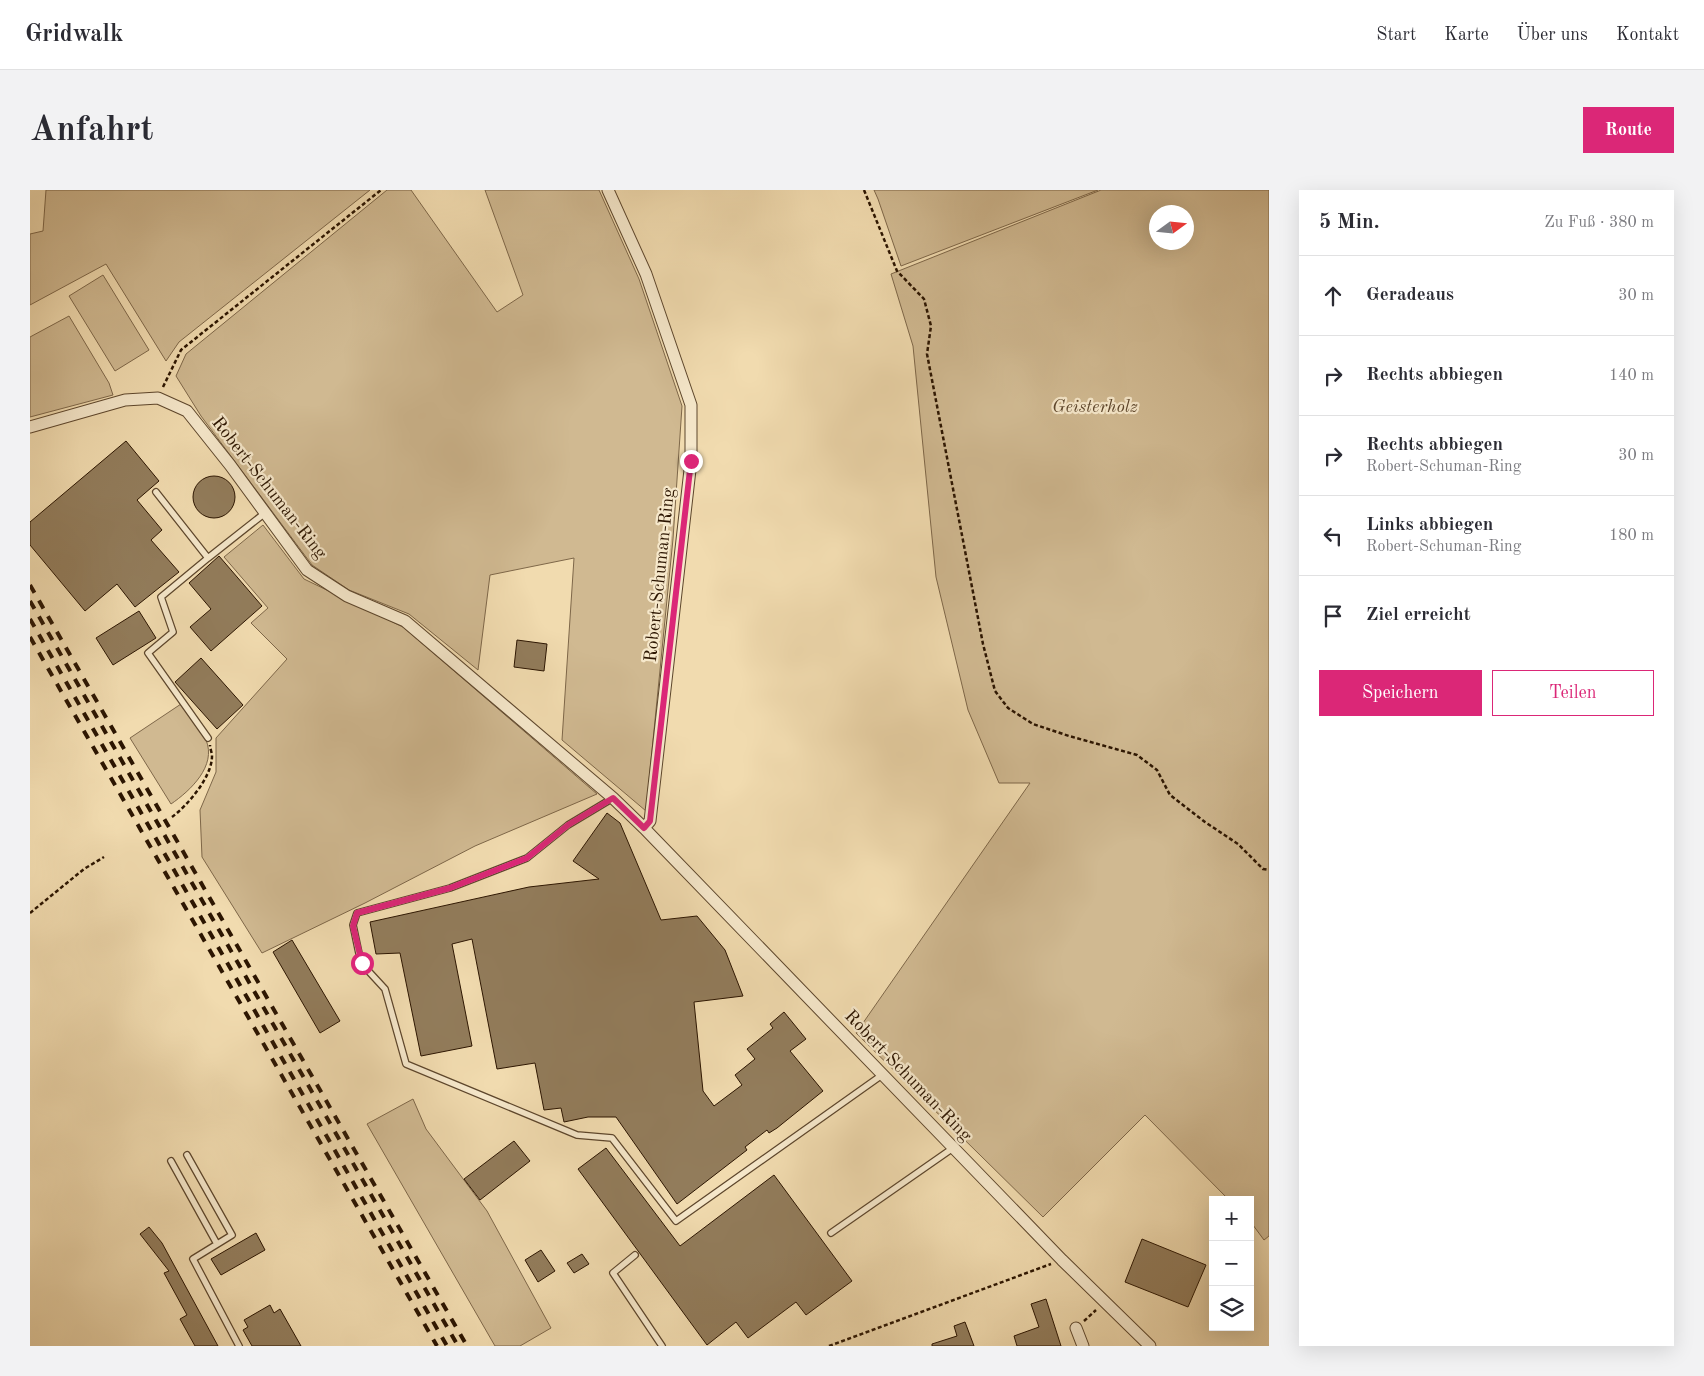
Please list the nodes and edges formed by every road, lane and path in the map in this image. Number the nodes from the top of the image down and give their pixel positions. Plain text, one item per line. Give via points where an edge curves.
1 (381, 190) edge
2 (608, 190) edge
3 (864, 190) edge
4 (158, 398) junction
5 (30, 427) edge
6 (156, 492) dead end
7 (265, 513) junction
8 (208, 558) junction
9 (208, 738) joint
10 (613, 798) junction
11 (172, 817) dead end
12 (644, 828) junction
13 (104, 857) dead end
14 (1269, 870) edge
15 (30, 913) edge
16 (882, 1075) junction
17 (953, 1148) junction
18 (187, 1155) dead end
19 (171, 1160) dead end
20 (831, 1233) dead end
21 (217, 1244) junction
22 (635, 1255) dead end
23 (1062, 1260) junction
24 (1104, 1302) junction
25 (1076, 1328) joint
26 (239, 1346) edge
27 (662, 1346) edge
28 (829, 1346) edge
29 (1083, 1346) edge
30 (1150, 1346) edge

1 - 4 path via 181,350
2 - 12 street, Robert-Schuman-Ring via 646,274 691,405 691,461 650,821
3 - 14 path via 897,271 924,299 931,326 927,354 982,644 994,691 1008,708 1033,724 1137,755 1157,770 1170,795 1238,844 1263,869
4 - 5 street, Robert-Schuman-Ring via 125,400
4 - 7 street, Robert-Schuman-Ring via 187,411
6 - 8 lane
7 - 8 lane
7 - 10 street, Robert-Schuman-Ring via 307,570 347,596 405,621
8 - 9 lane via 160,597 173,632 148,653
9 - 11 path via 212,757 205,780 182,810
10 - 12 street, Robert-Schuman-Ring
10 - 16 lane via 568,825 527,858 450,888 357,913 353,926 362,963 386,989 406,1064 577,1135 612,1138 676,1221
12 - 16 street, Robert-Schuman-Ring
13 - 15 path
16 - 17 street, Robert-Schuman-Ring
17 - 20 lane
17 - 23 street, Robert-Schuman-Ring
18 - 21 lane via 232,1236
19 - 21 lane
21 - 26 lane via 193,1259
22 - 27 lane via 613,1273
23 - 24 street, Robert-Schuman-Ring
23 - 28 path
24 - 25 path
24 - 30 street, Robert-Schuman-Ring
25 - 29 street

